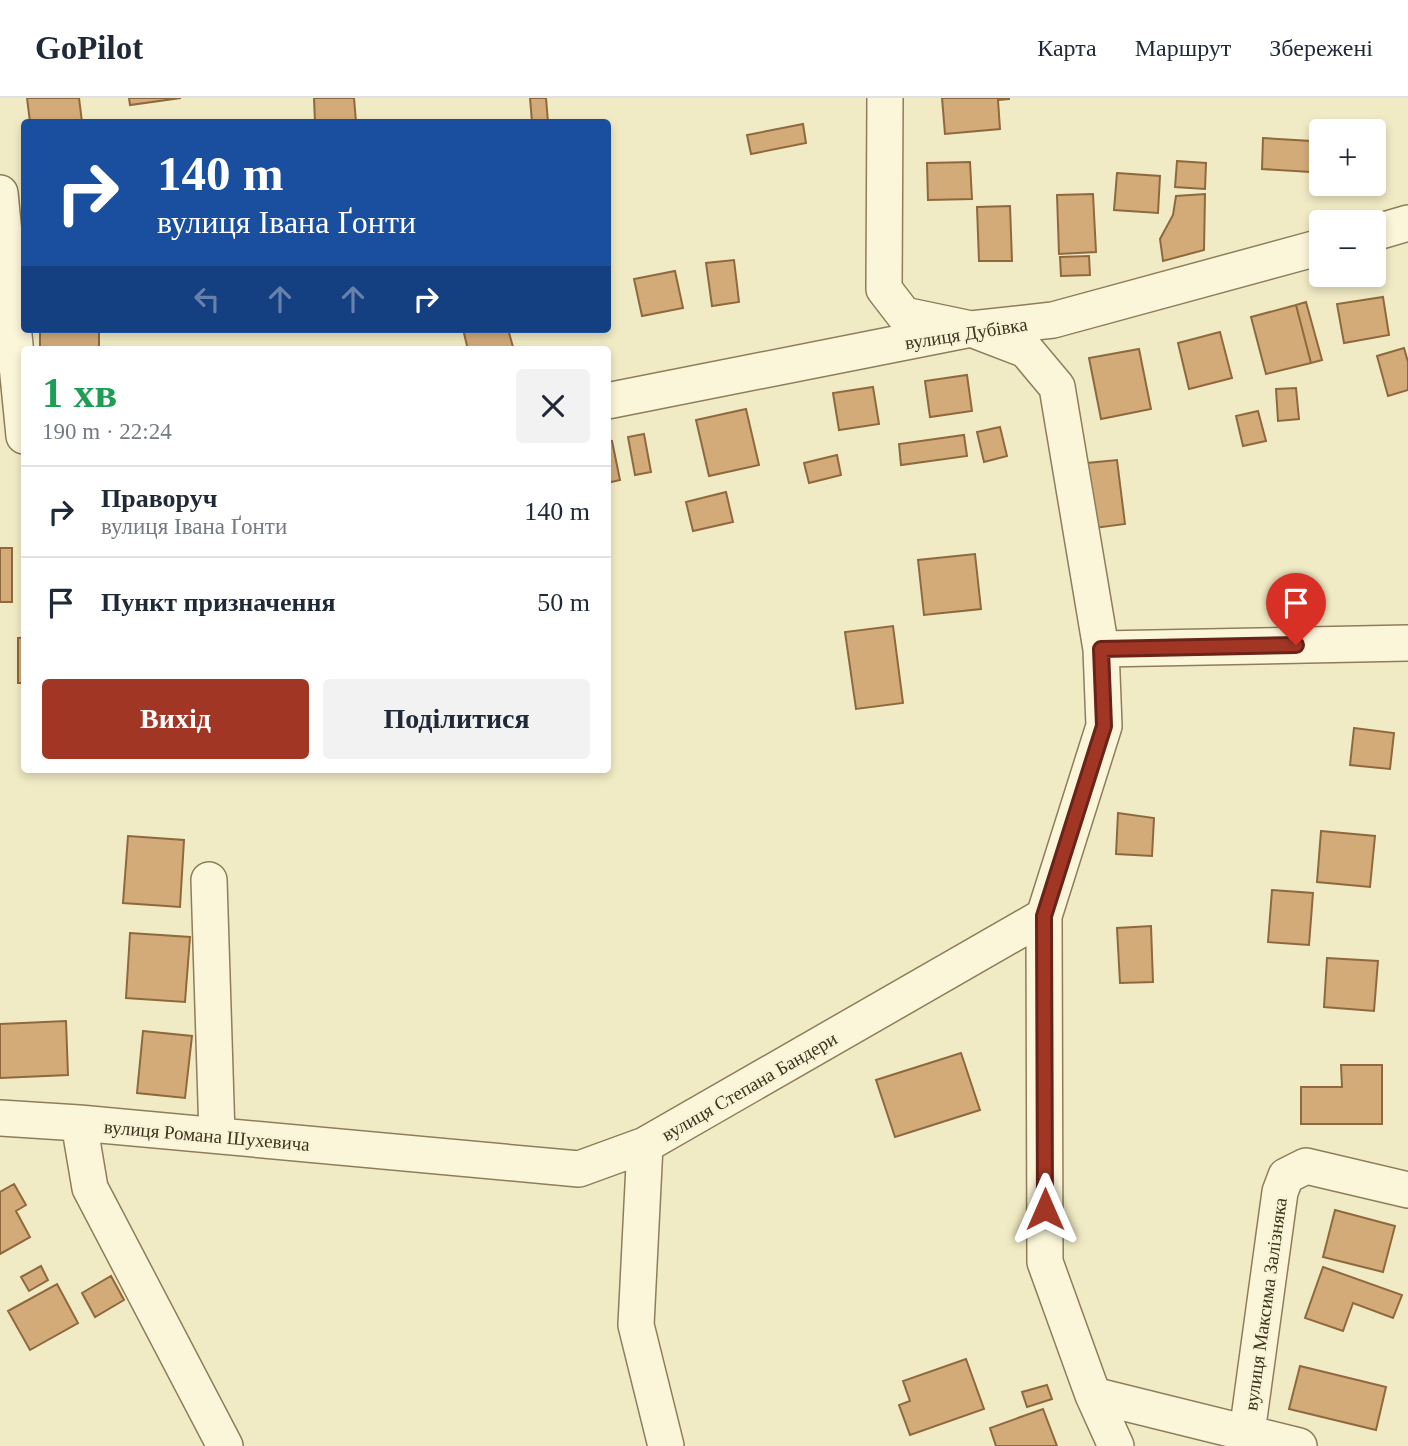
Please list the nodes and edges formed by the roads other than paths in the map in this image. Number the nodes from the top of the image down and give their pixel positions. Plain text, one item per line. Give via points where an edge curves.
1 (885, 98) edge
2 (0, 193) edge
3 (1408, 223) edge
4 (1386, 229) edge
5 (1309, 250) edge
6 (971, 329) junction
7 (611, 400) edge
8 (21, 406) edge
9 (0, 452) edge
10 (21, 455) edge
11 (1408, 643) edge
12 (1101, 649) junction
13 (209, 880) dead end
14 (1044, 916) junction
15 (0, 1118) edge
16 (79, 1123) junction
17 (216, 1135) junction
18 (645, 1145) junction
19 (1408, 1190) edge
20 (1093, 1395) junction
21 (1247, 1433) junction
22 (225, 1446) edge
23 (666, 1446) edge
24 (1116, 1446) edge
25 (1299, 1446) edge

1 - 6 street via 884,289 904,315
2 - 8 street
3 - 4 street
5 - 6 street, вулиця Дубівка via 1053,320
6 - 7 street, вулиця Дубівка
6 - 12 street via 1026,350 1057,387
9 - 10 street
11 - 12 street
12 - 14 street via 1104,726
13 - 17 street
14 - 18 street, вулиця Степана Бандери
14 - 20 street via 1045,1262
15 - 16 street
16 - 17 street, вулиця Романа Шухевича
16 - 22 street, вулиця Романа Шухевича via 90,1188
17 - 18 street, вулиця Романа Шухевича via 579,1169
18 - 23 street, вулиця Степана Бандери via 636,1325
19 - 21 street, вулиця Максима Залізняка via 1306,1166 1286,1176 1280,1192
20 - 21 street
20 - 24 street
21 - 25 street

